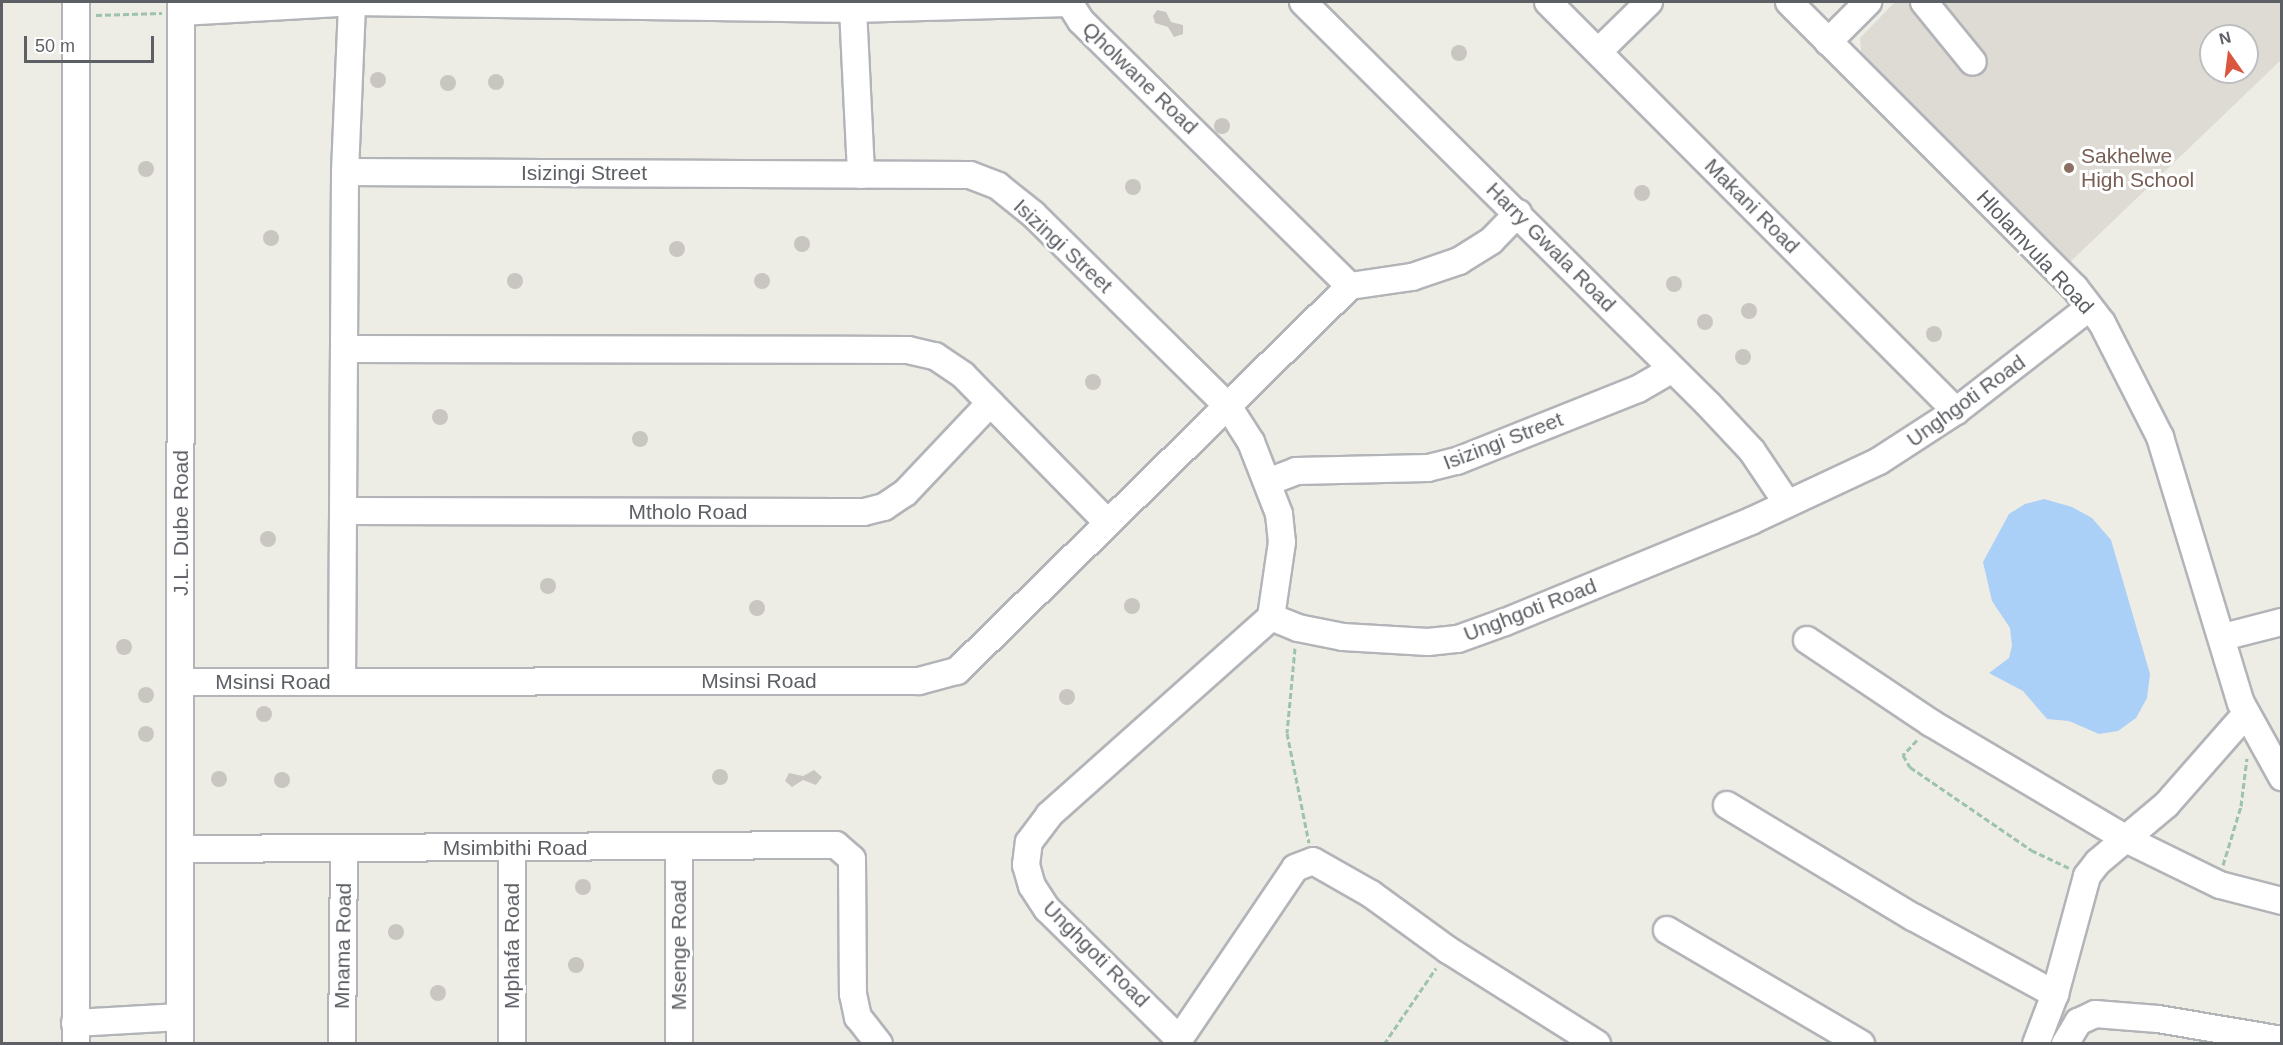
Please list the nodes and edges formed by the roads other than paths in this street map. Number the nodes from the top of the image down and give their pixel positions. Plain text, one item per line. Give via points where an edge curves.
1 (352, 2) edge
2 (1069, 2) edge
3 (1303, 2) edge
4 (1548, 2) edge
5 (1649, 2) edge
6 (1789, 2) edge
7 (1868, 2) edge
8 (1924, 2) edge
9 (181, 7) edge
10 (76, 9) edge
11 (853, 9) junction
12 (1828, 42) junction
13 (1599, 51) junction
14 (1973, 62) dead end
15 (345, 172) junction
16 (861, 175) junction
17 (1518, 213) junction
18 (1350, 286) junction
19 (2090, 308) junction
20 (344, 349) junction
21 (1672, 369) junction
22 (990, 403) junction
23 (1228, 406) junction
24 (1956, 411) junction
25 (1268, 482) junction
26 (1787, 503) junction
27 (343, 511) junction
28 (1108, 523) junction
29 (1272, 616) junction
30 (2282, 622) edge
31 (2223, 637) junction
32 (1807, 640) dead end
33 (181, 682) junction
34 (342, 682) junction
35 (2251, 723) junction
36 (2282, 777) edge
37 (1727, 805) dead end
38 (2128, 840) junction
39 (679, 846) junction
40 (512, 848) junction
41 (181, 849) junction
42 (344, 849) junction
43 (2282, 901) edge
44 (1667, 930) dead end
45 (2055, 994) junction
46 (180, 1017) junction
47 (75, 1034) edge
48 (2282, 1040) edge
49 (1177, 1041) edge
50 (180, 1044) edge
51 (342, 1044) edge
52 (512, 1044) edge
53 (678, 1044) edge
54 (879, 1044) edge
55 (1597, 1044) edge
56 (1861, 1044) edge
57 (2036, 1044) edge
58 (2065, 1044) edge

1 - 9 street, Qholwane Road
1 - 11 street, Qholwane Road
1 - 15 street
2 - 11 street, Qholwane Road
2 - 18 street, Qholwane Road via 1081,21
3 - 17 street, Harry Gwala Road
4 - 13 street, Makani Road
5 - 13 street
6 - 12 street, Hlolamvula Road
7 - 12 street
8 - 14 street
9 - 33 street, J.L. Dube Road
10 - 47 street
11 - 16 street
12 - 19 street, Hlolamvula Road via 1990,202
13 - 24 street, Makani Road
15 - 16 street, Isizingi Street
15 - 20 street
16 - 23 street, Isizingi Street via 970,175 998,186 1033,214
17 - 18 street via 1491,241 1458,261 1412,277
17 - 21 street, Harry Gwala Road
18 - 23 street, Msinsi Road
19 - 24 street, Unghgoti Road
19 - 31 street, Hlolamvula Road via 2126,365 2160,437
20 - 22 street via 908,350 935,356 963,375
20 - 27 street
21 - 25 street, Isizingi Street via 1638,389 1457,461 1428,468 1296,471
21 - 26 street, Harry Gwala Road via 1752,451
22 - 27 street, Mtholo Road via 905,493 884,507 864,512
22 - 28 street
23 - 25 street, Isizingi Street via 1251,442
23 - 28 street, Msinsi Road
24 - 26 street, Unghgoti Road via 1879,461
25 - 29 street via 1279,514 1282,542
26 - 29 street, Unghgoti Road via 1458,639 1396,641 1343,637 1298,628
27 - 34 street
28 - 34 street, Msinsi Road via 957,671 943,676 907,681
29 - 49 street, Unghgoti Road via 1049,815 1029,842 1026,865 1032,886 1047,909
30 - 31 street
31 - 35 street, Hlolamvula Road
32 - 38 street via 1931,723
33 - 34 street, Msinsi Road
33 - 41 street, J.L. Dube Road
35 - 36 street, Hlolamvula Road
35 - 38 street
37 - 45 street via 1913,917
38 - 43 street via 2220,885
38 - 45 street via 2098,862 2087,876
39 - 40 street, Msimbithi Road
39 - 53 street, Msenge Road
39 - 54 street, Msimbithi Road via 836,845 847,851 852,859 854,994 858,1017
40 - 42 street, Msimbithi Road
40 - 52 street, Mphafa Road
41 - 42 street, Msimbithi Road
41 - 46 street, J.L. Dube Road
42 - 51 street, Mnama Road
44 - 56 street
45 - 57 street
46 - 47 street
46 - 50 street, J.L. Dube Road
48 - 58 street via 2158,1018 2095,1014 2078,1022
49 - 55 street via 1295,868 1313,861 1371,894 1448,950

